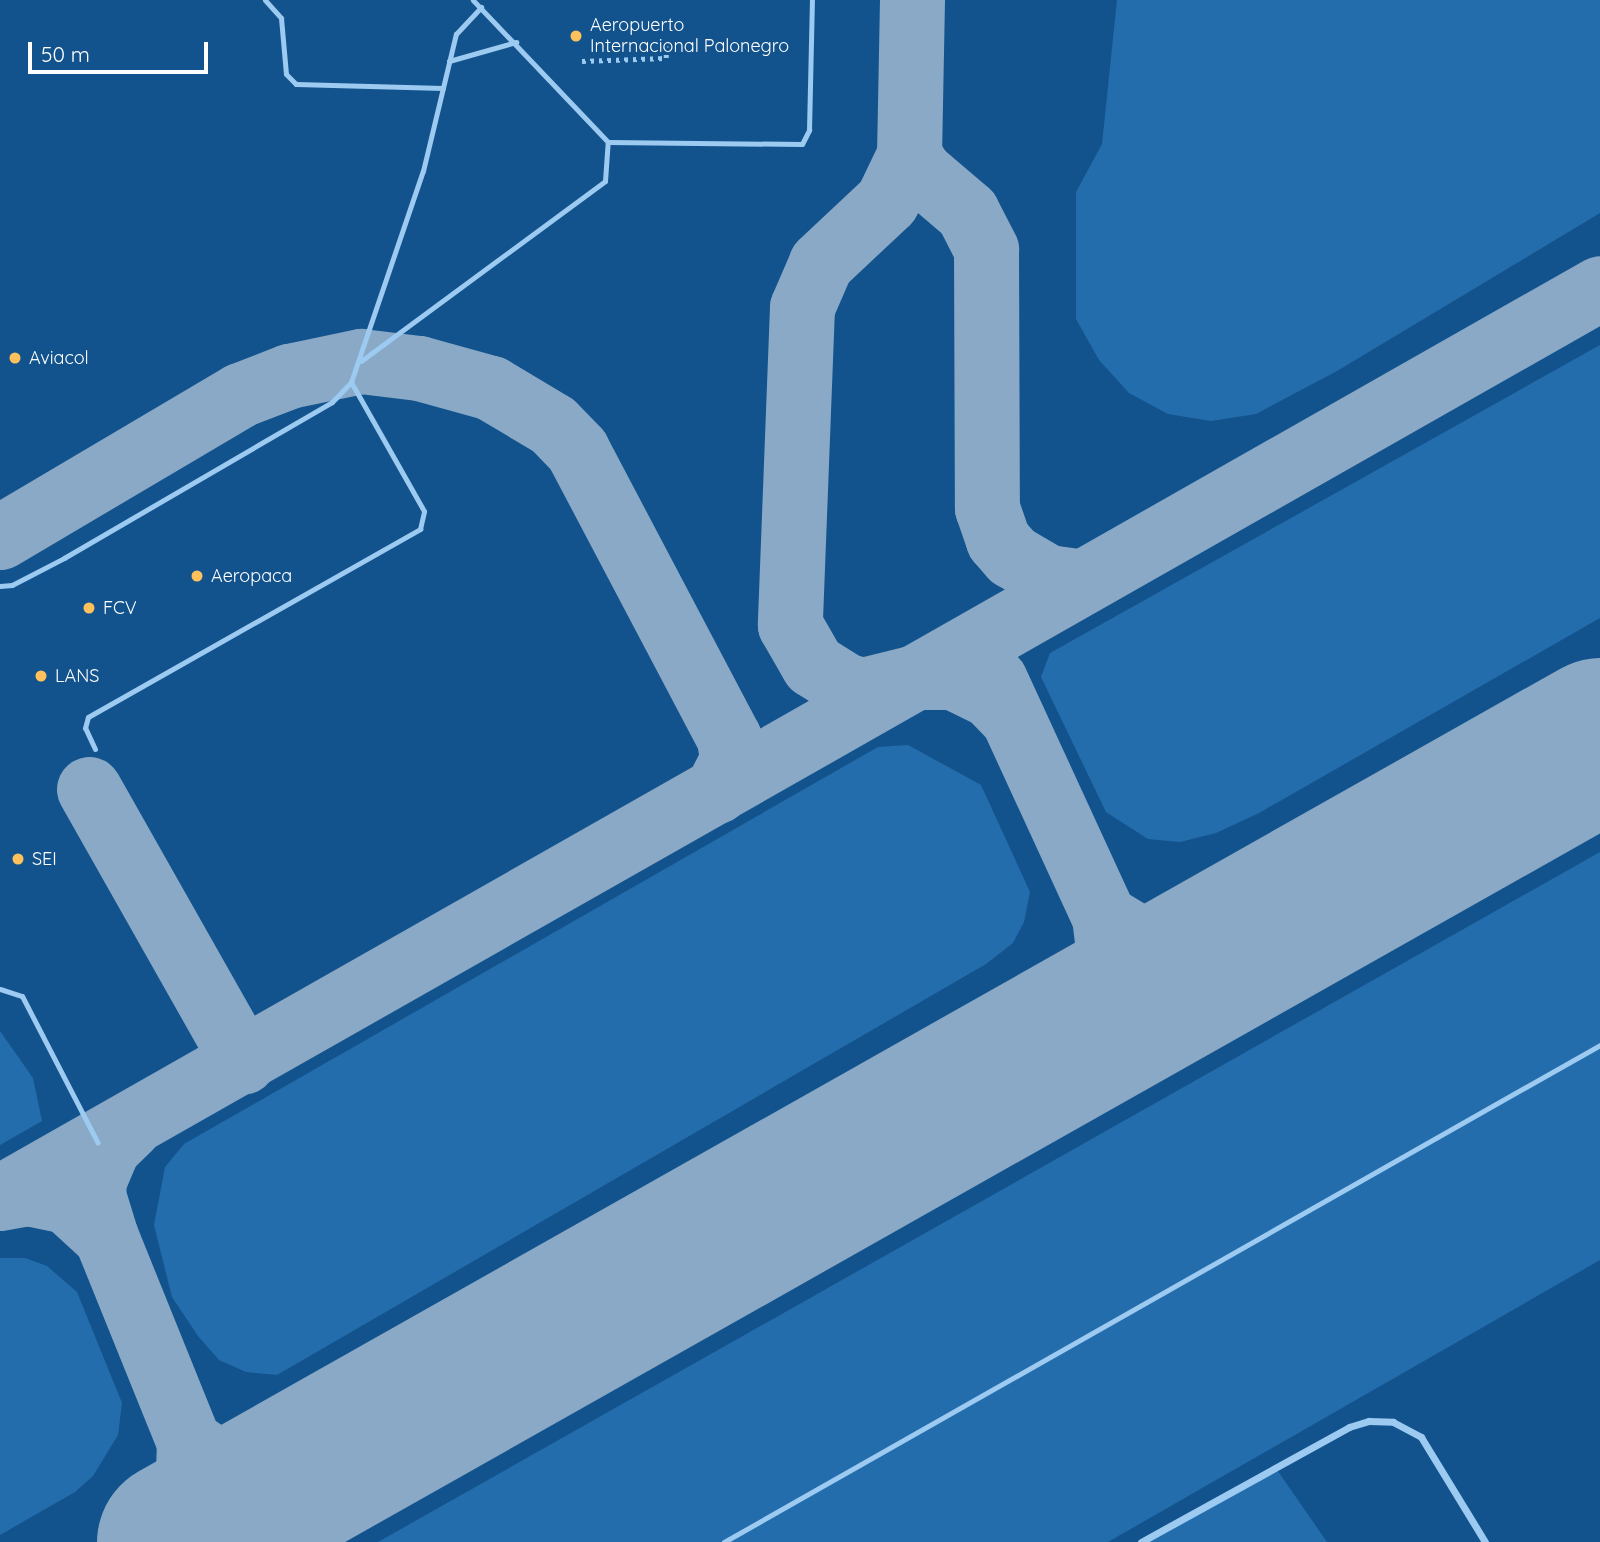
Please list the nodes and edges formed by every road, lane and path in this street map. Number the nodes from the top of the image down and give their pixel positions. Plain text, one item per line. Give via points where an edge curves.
1 (265, 0) edge
2 (473, 0) edge
3 (812, 0) edge
4 (481, 7) junction
5 (516, 42) junction
6 (666, 44) dead end
7 (449, 61) junction
8 (582, 61) dead end
9 (443, 88) junction
10 (608, 142) junction
11 (361, 361) junction
12 (351, 382) junction
13 (0, 586) edge
14 (95, 749) dead end
15 (0, 989) edge
16 (1600, 1045) edge
17 (98, 1143) dead end
18 (724, 1542) edge
19 (1141, 1542) edge
20 (1485, 1542) edge

1 - 9 lane via 281,18 286,74 296,84
2 - 4 lane
3 - 10 lane via 809,130 802,144
4 - 5 lane
4 - 7 lane via 456,34
5 - 7 lane
5 - 10 lane
6 - 8 path via 666,58
7 - 9 lane
9 - 11 lane via 423,171
10 - 11 lane via 605,181 599,189
11 - 12 lane
12 - 13 lane via 332,402 64,558 12,585
12 - 14 lane via 424,511 419,529 88,717 85,728
15 - 17 lane via 22,996
16 - 18 lane
19 - 20 street via 1317,1444 1369,1421 1392,1422 1421,1437

